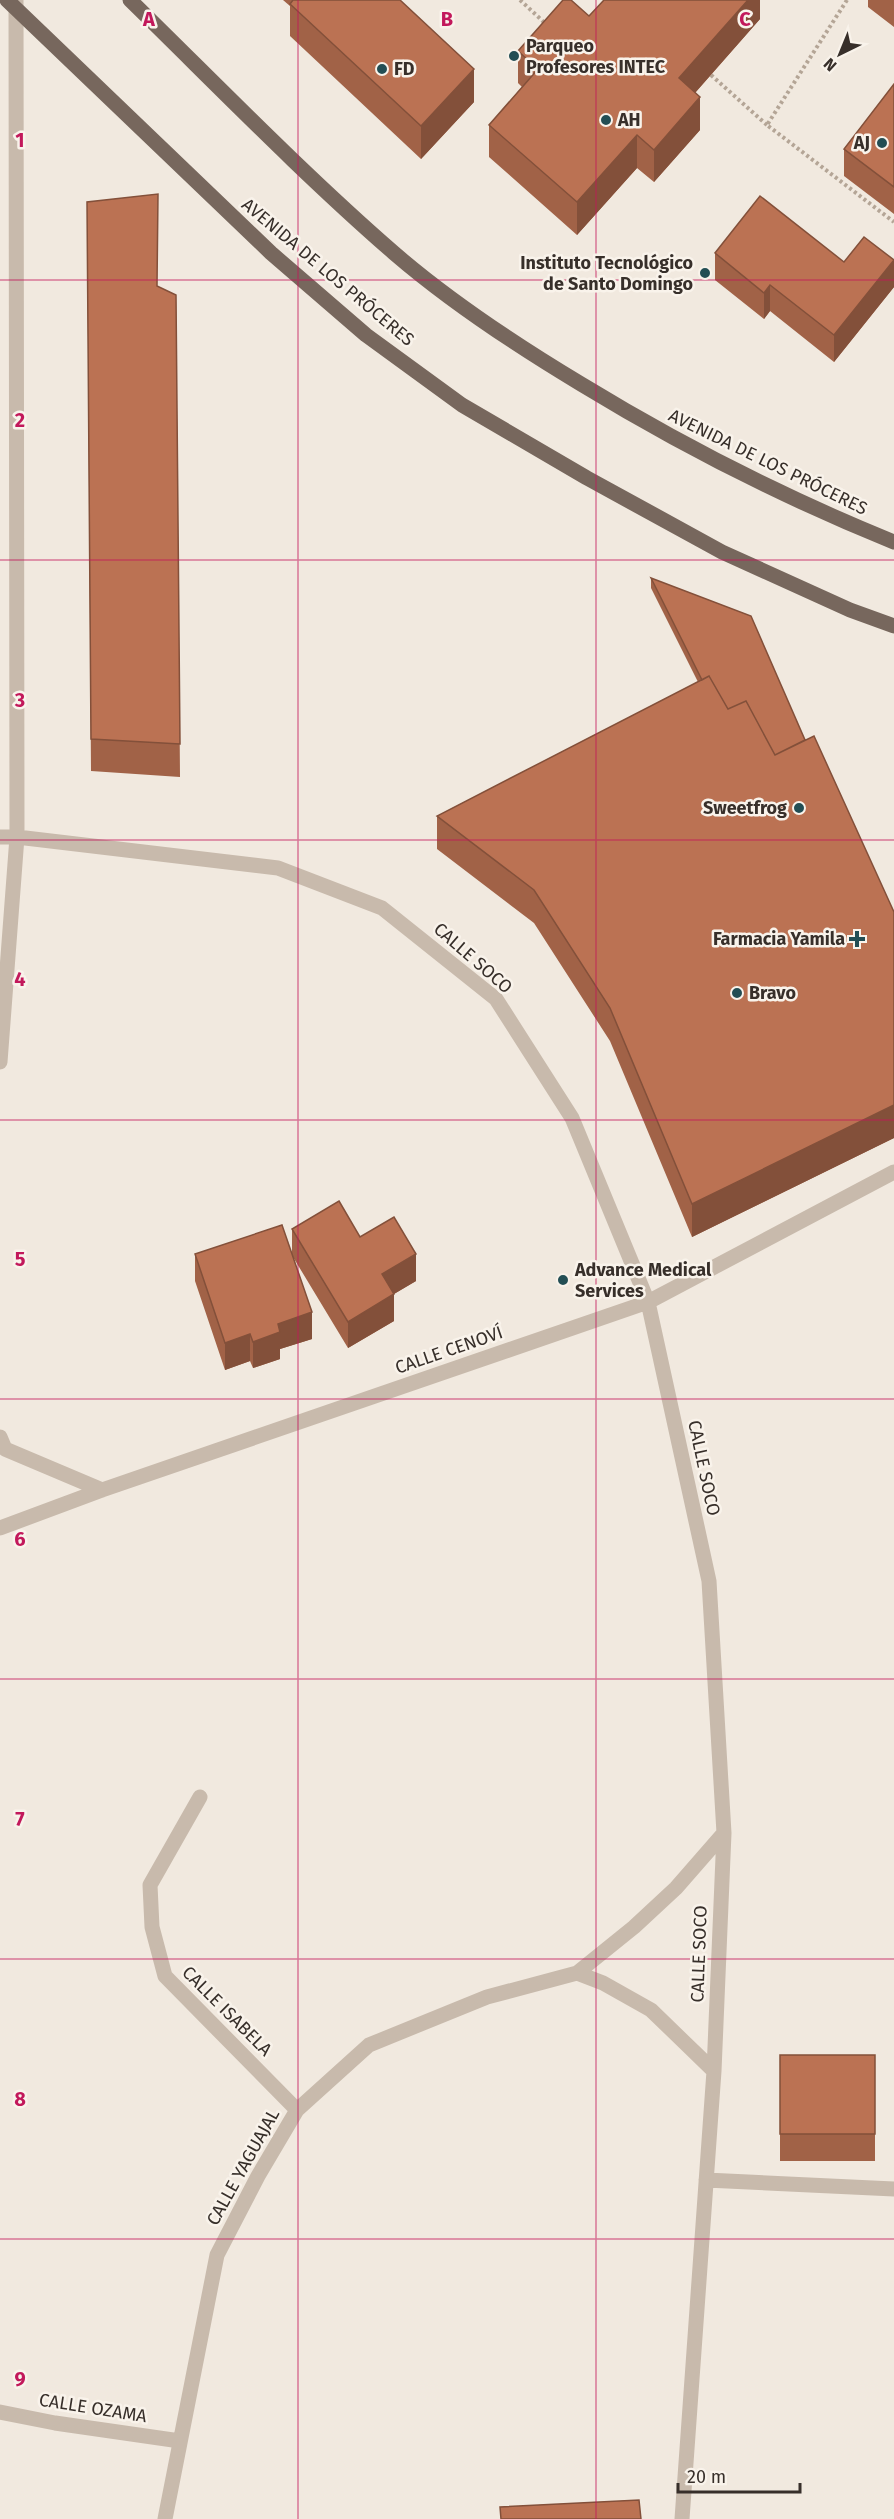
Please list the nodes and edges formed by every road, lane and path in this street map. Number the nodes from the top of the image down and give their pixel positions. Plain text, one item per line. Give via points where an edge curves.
1 (130, 0) edge
2 (520, 0) edge
3 (847, 0) edge
4 (13, 3) edge
5 (553, 30) edge
6 (711, 75) edge
7 (767, 125) junction
8 (894, 222) edge
9 (894, 542) edge
10 (894, 626) edge
11 (0, 837) edge
12 (17, 837) junction
13 (0, 1062) edge
14 (894, 1172) edge
15 (648, 1302) junction
16 (0, 1437) edge
17 (102, 1490) junction
18 (0, 1528) edge
19 (200, 1797) dead end
20 (723, 1833) junction
21 (577, 1973) junction
22 (714, 2071) junction
23 (297, 2110) junction
24 (706, 2180) junction
25 (894, 2189) edge
26 (0, 2412) edge
27 (180, 2441) junction
28 (165, 2519) edge
29 (682, 2519) edge

1 - 9 main road, AVENIDA DE LOS PRÓCERES via 395,254 509,341 658,431 814,510
2 - 5 path
3 - 7 path
4 - 10 main road, AVENIDA DE LOS PRÓCERES via 271,253 366,335 462,405 722,552
4 - 12 street
6 - 7 path
7 - 8 path
11 - 12 street, CALLE SOCO
12 - 13 street
12 - 15 street, CALLE SOCO via 278,868 382,908 496,999 572,1118
14 - 15 street, CALLE CENOVÍ
15 - 17 street, CALLE CENOVÍ
15 - 20 street, CALLE SOCO via 709,1581
16 - 17 street via 5,1449
17 - 18 street, CALLE CENOVÍ
19 - 23 street, CALLE ISABELA via 150,1884 152,1928 165,1976
20 - 21 street via 676,1888
20 - 22 street, CALLE SOCO
21 - 22 street via 651,2010
21 - 23 street, CALLE YAGUAJAL via 487,1997 369,2045
22 - 24 street, CALLE SOCO
23 - 27 street, CALLE YAGUAJAL via 217,2255
24 - 25 street
24 - 29 street, CALLE SOCO
26 - 27 street, CALLE OZAMA
27 - 28 street, CALLE YAGUAJAL

